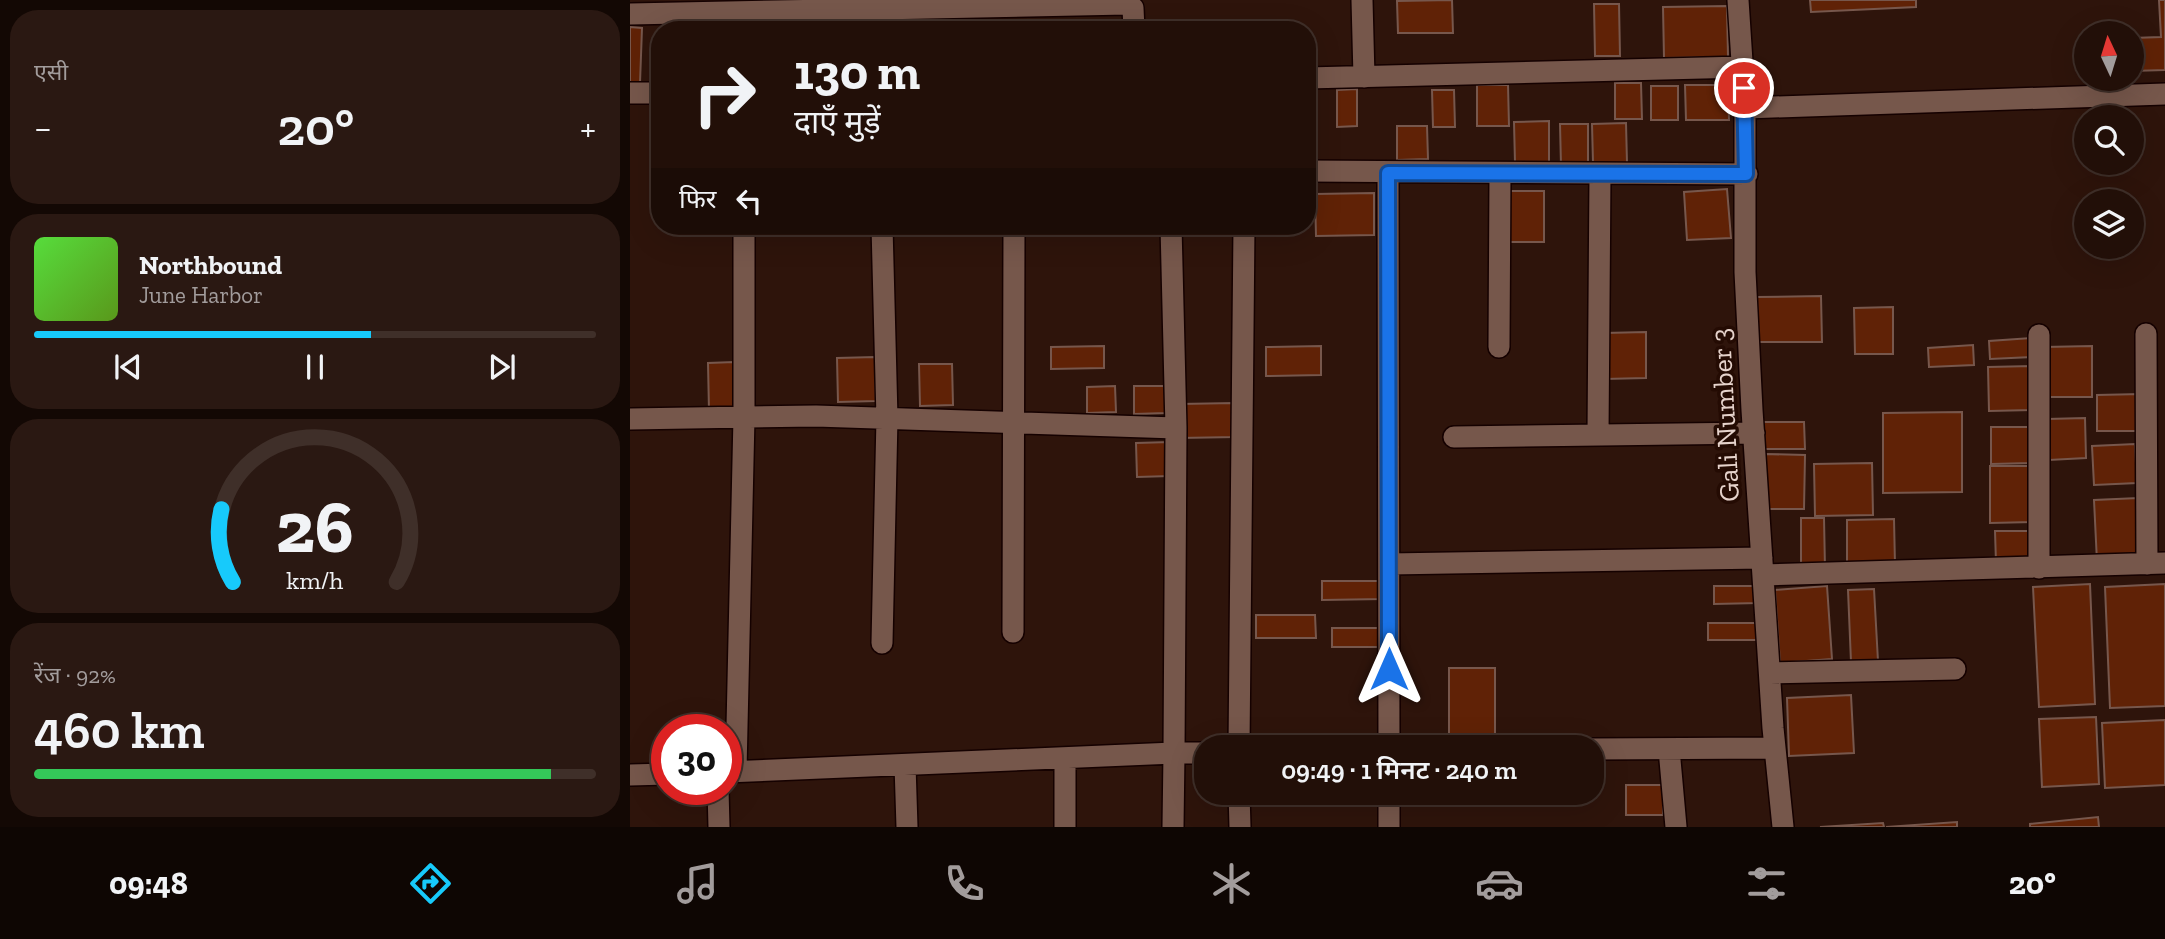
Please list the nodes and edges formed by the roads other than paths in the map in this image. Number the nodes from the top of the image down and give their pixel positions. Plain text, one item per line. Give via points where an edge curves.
1 (1362, 0) edge
2 (1738, 0) edge
3 (630, 14) edge
4 (1134, 21) edge
5 (1743, 67) junction
6 (1364, 77) junction
7 (1316, 78) edge
8 (630, 93) edge
9 (651, 93) edge
10 (2165, 94) edge
11 (1745, 108) junction
12 (1316, 171) edge
13 (1388, 173) junction
14 (1500, 174) junction
15 (1600, 174) junction
16 (1746, 174) junction
17 (744, 235) edge
18 (882, 235) edge
19 (1014, 235) edge
20 (1171, 235) edge
21 (1244, 235) edge
22 (2146, 334) dead end
23 (2039, 335) dead end
24 (1499, 346) dead end
25 (744, 417) junction
26 (887, 418) junction
27 (630, 419) edge
28 (1014, 422) junction
29 (1176, 428) junction
30 (1754, 433) junction
31 (1598, 435) junction
32 (1454, 437) dead end
33 (1389, 564) junction
34 (2156, 564) edge
35 (1763, 566) junction
36 (2039, 568) junction
37 (1013, 632) dead end
38 (882, 643) dead end
39 (1955, 669) dead end
40 (1770, 673) junction
41 (733, 714) edge
42 (1239, 735) edge
43 (1389, 735) edge
44 (1775, 748) junction
45 (1669, 749) junction
46 (1604, 750) edge
47 (1174, 753) junction
48 (1194, 753) edge
49 (1065, 758) junction
50 (905, 765) junction
51 (742, 771) edge
52 (651, 774) edge
53 (630, 775) edge
54 (718, 805) edge
55 (1240, 805) edge
56 (1389, 805) edge
57 (719, 827) edge
58 (907, 827) edge
59 (1065, 827) edge
60 (1173, 827) edge
61 (1240, 827) edge
62 (1389, 827) edge
63 (1676, 827) edge
64 (1783, 827) edge

1 - 6 street
2 - 5 street, Gali Number 3
3 - 4 street via 1127,4 1133,8
5 - 6 street
5 - 11 street, Gali Number 3
6 - 7 street
8 - 9 street
10 - 11 street
11 - 16 street, Gali Number 3
12 - 13 street
13 - 14 street
13 - 33 street
14 - 15 street
14 - 24 street
15 - 16 street
15 - 31 street
16 - 30 street, Gali Number 3 via 1745,272
17 - 25 street
18 - 26 street
19 - 28 street
20 - 29 street
21 - 42 street
22 - 34 street
23 - 36 street
25 - 26 street
25 - 27 street
25 - 41 street
26 - 28 street
26 - 38 street
28 - 29 street
28 - 37 street
29 - 47 street
30 - 31 street
30 - 35 street, Gali Number 3
31 - 32 street
33 - 35 street
33 - 43 street
34 - 36 street
35 - 36 street
35 - 40 street, Gali Number 3
39 - 40 street
40 - 44 street, Gali Number 3
44 - 45 street
44 - 64 street, Gali Number 3
45 - 46 street
45 - 63 street
47 - 48 street
47 - 49 street
47 - 60 street
49 - 50 street
49 - 59 street
50 - 51 street
50 - 58 street
52 - 53 street
54 - 57 street
55 - 61 street
56 - 62 street

